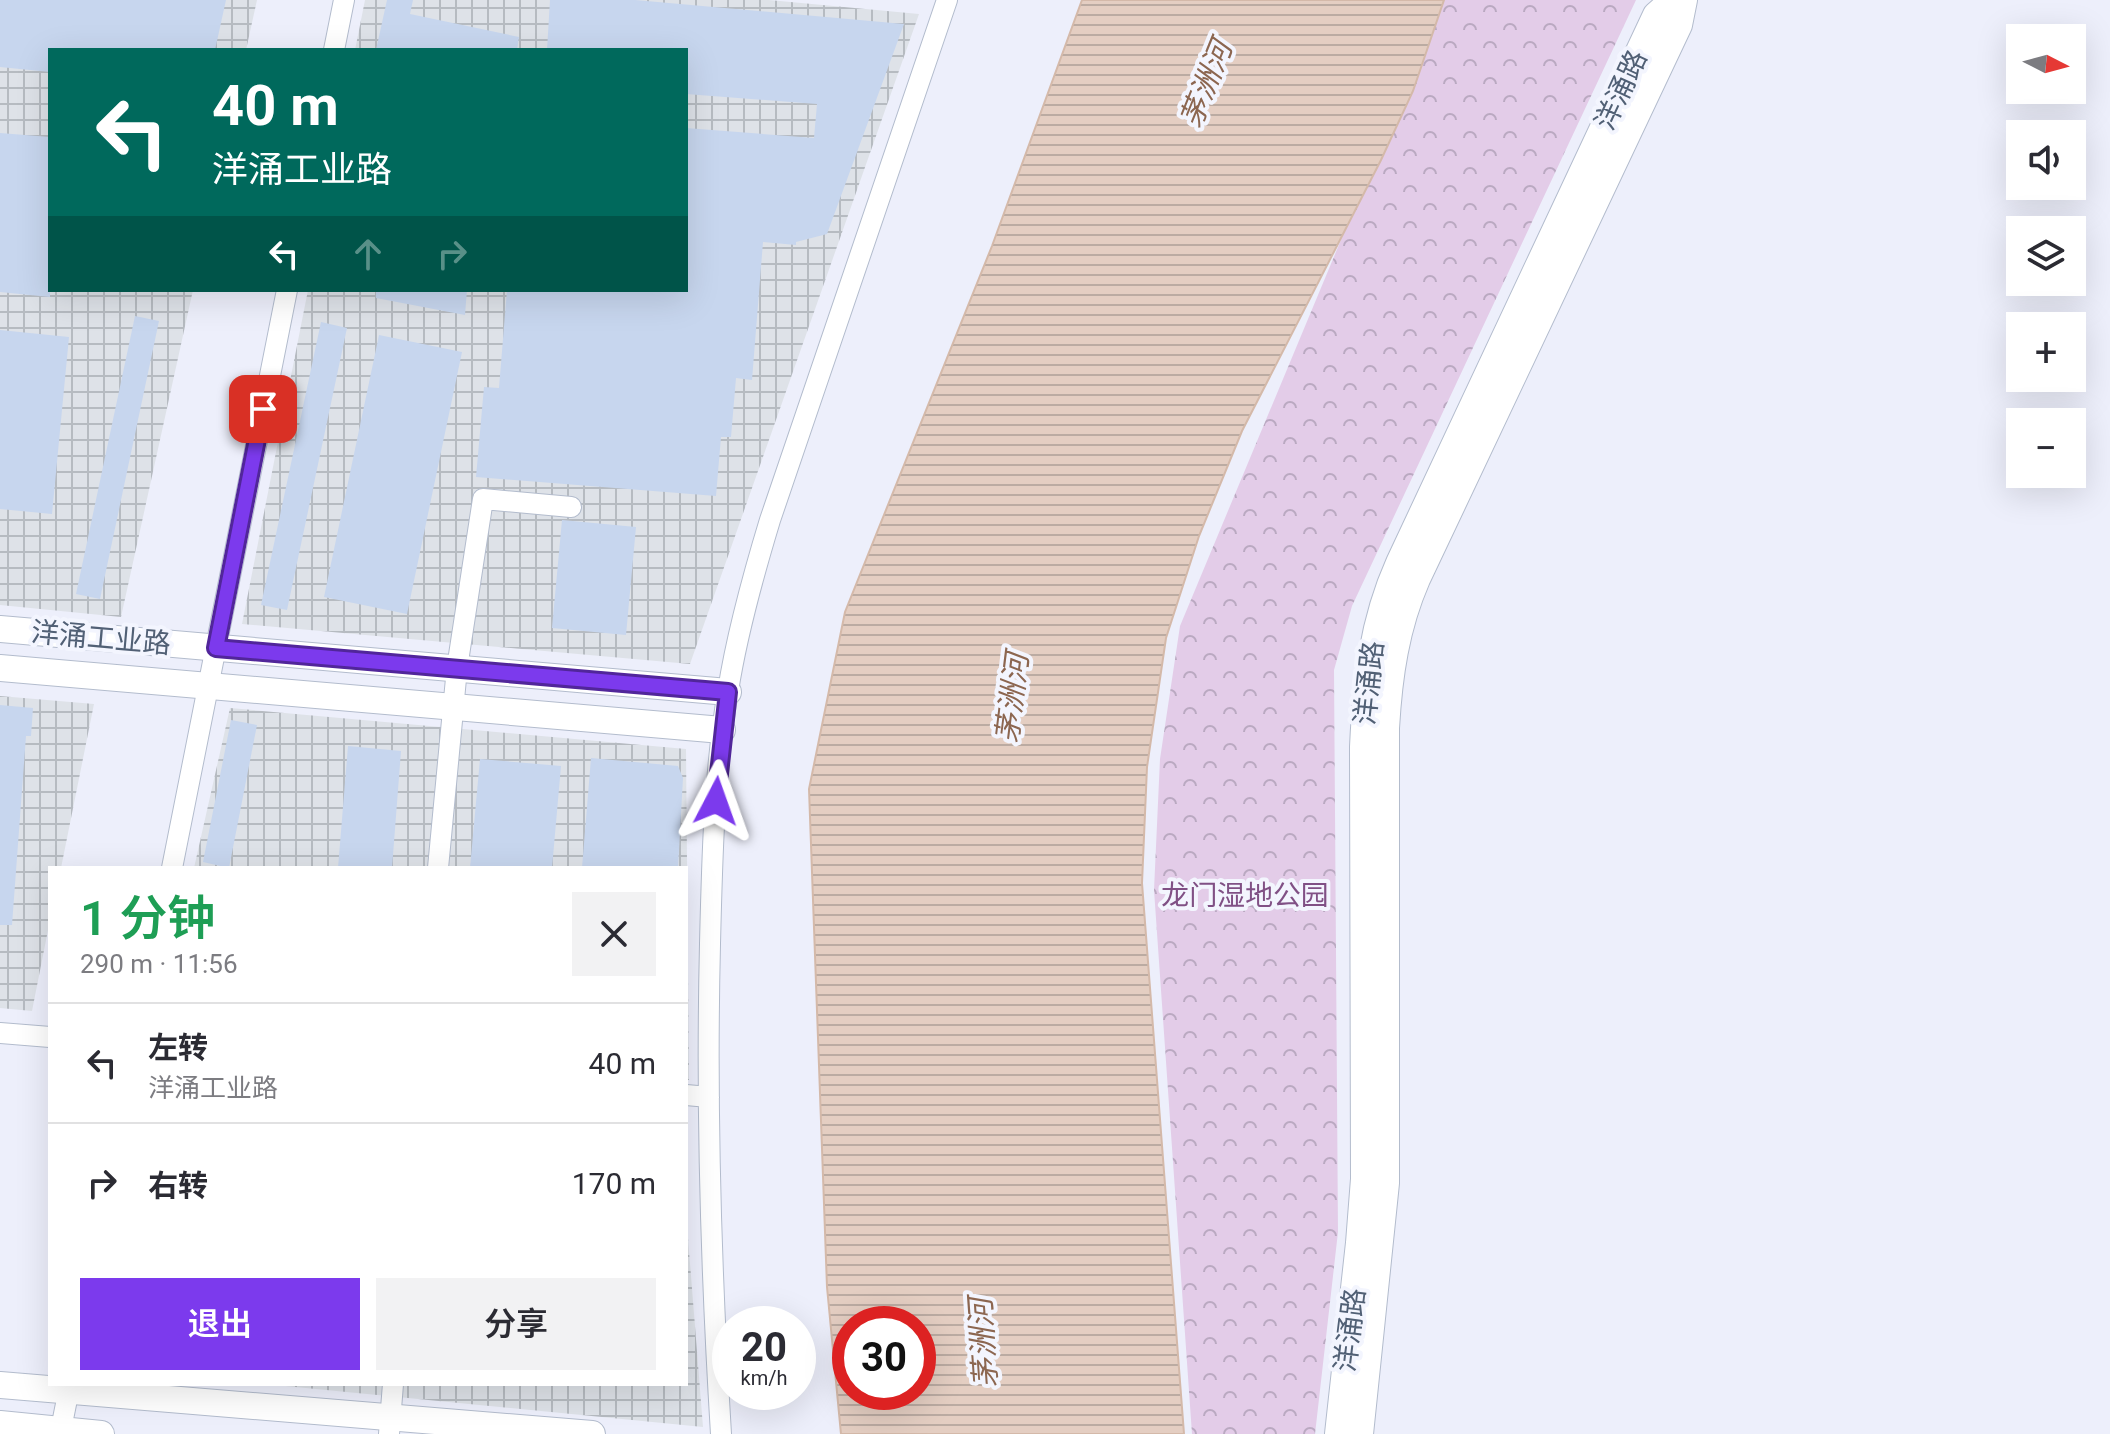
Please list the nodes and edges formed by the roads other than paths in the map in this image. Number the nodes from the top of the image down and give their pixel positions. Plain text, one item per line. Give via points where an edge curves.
1 (344, 0) edge
2 (947, 0) edge
3 (1673, 0) edge
4 (1684, 0) edge
5 (334, 48) edge
6 (287, 292) edge
7 (571, 507) dead end
8 (0, 629) edge
9 (216, 648) junction
10 (0, 668) edge
11 (457, 668) junction
12 (208, 686) junction
13 (728, 692) junction
14 (453, 707) junction
15 (722, 730) junction
16 (172, 866) edge
17 (438, 866) edge
18 (0, 1033) edge
19 (48, 1037) edge
20 (688, 1095) edge
21 (709, 1097) junction
22 (0, 1385) edge
23 (393, 1386) edge
24 (69, 1388) edge
25 (0, 1424) edge
26 (389, 1426) edge
27 (60, 1432) edge
28 (101, 1434) edge
29 (592, 1434) edge
30 (721, 1434) edge
31 (1338, 1434) edge
32 (1360, 1434) edge

1 - 5 street
2 - 13 street via 770,520
3 - 31 street, 洋涌路 via 1656,15 1399,563 1376,626 1363,747 1363,1197
4 - 32 street, 洋涌路 via 1679,25 1417,579 1397,633 1386,728 1385,1199
6 - 9 street
7 - 11 street via 483,499
8 - 9 street, 洋涌工业路
9 - 11 street, 洋涌工业路
9 - 12 street
10 - 12 street, 洋涌工业路
11 - 13 street, 洋涌工业路
11 - 14 street
12 - 14 street, 洋涌工业路
12 - 16 street
13 - 15 street
14 - 15 street, 洋涌工业路
14 - 17 street
15 - 21 street via 711,905
18 - 19 street
20 - 21 street
21 - 30 street via 711,1279
22 - 24 street
23 - 26 street
24 - 26 street
24 - 27 street
25 - 27 street
26 - 29 street
27 - 28 street

